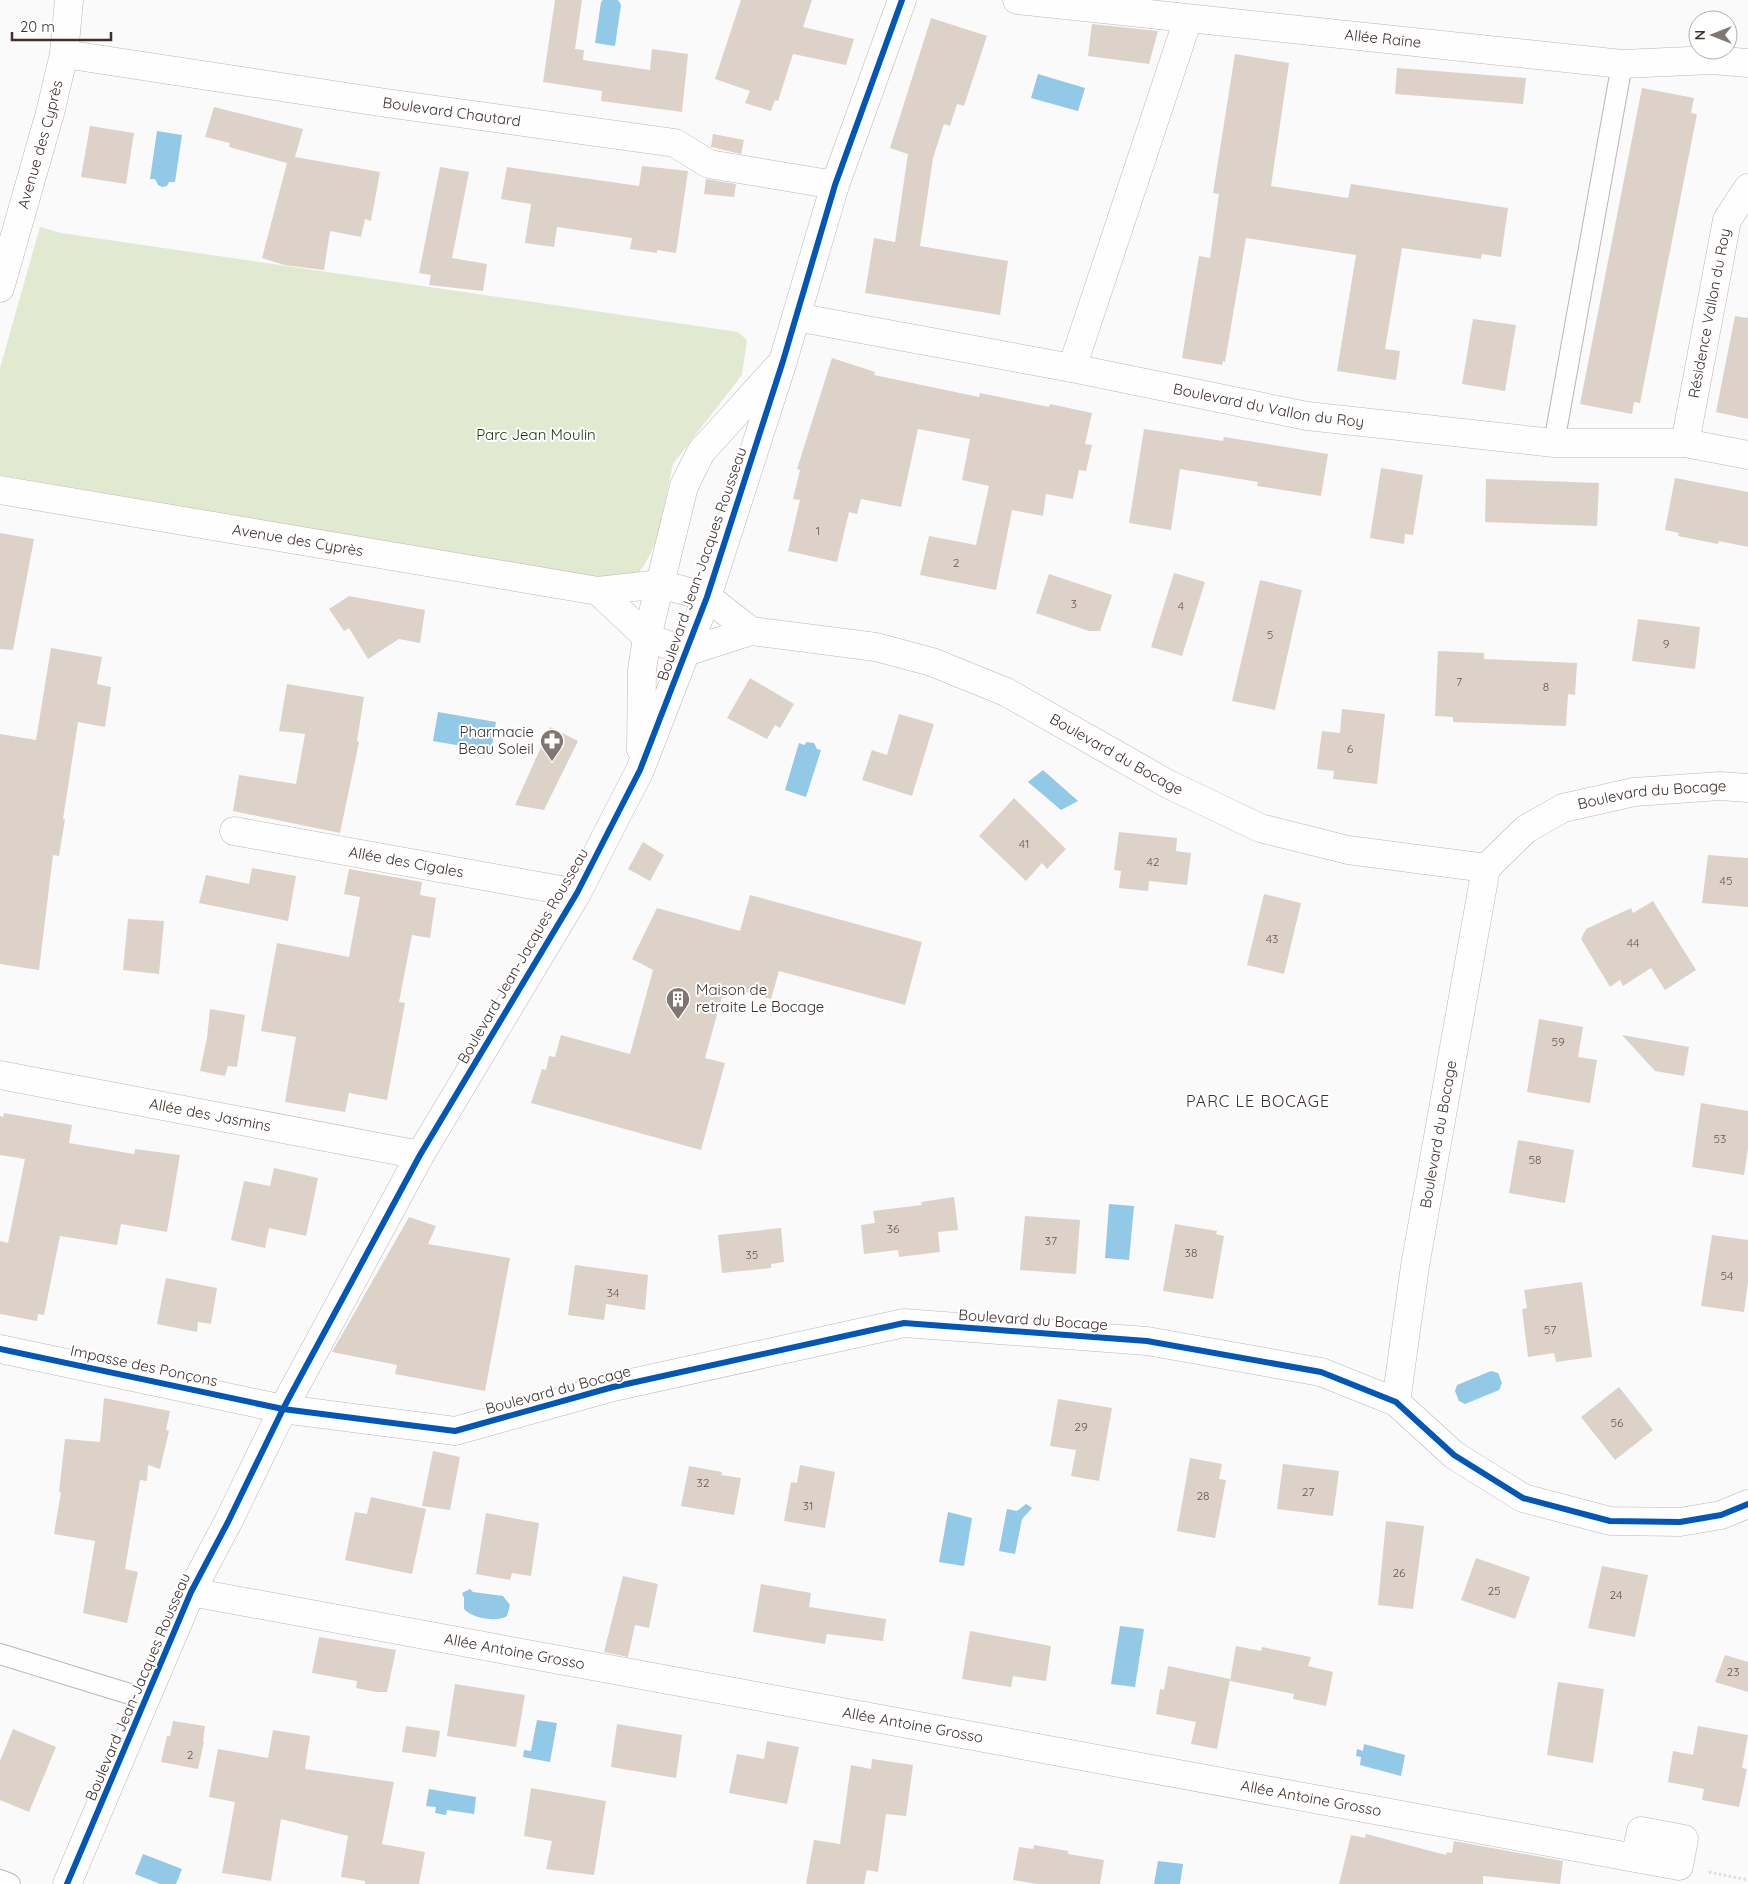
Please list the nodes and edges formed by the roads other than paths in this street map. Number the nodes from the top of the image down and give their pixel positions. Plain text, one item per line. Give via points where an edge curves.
1 (69, 0) edge
2 (902, 0) edge
3 (1017, 0) edge
4 (1188, 19) junction
5 (64, 54) junction
6 (1748, 63) edge
7 (1622, 64) junction
8 (835, 185) junction
9 (1748, 188) edge
10 (0, 288) edge
11 (796, 317) junction
12 (784, 361) junction
13 (1072, 368) junction
14 (1554, 443) junction
15 (1685, 443) junction
16 (1748, 455) edge
17 (0, 490) edge
18 (660, 584) junction
19 (598, 591) junction
20 (707, 597) junction
21 (751, 631) junction
22 (647, 637) junction
23 (686, 652) junction
24 (640, 770) junction
25 (1748, 788) edge
26 (234, 831) dead end
27 (1486, 868) junction
28 (577, 893) junction
29 (0, 1075) edge
30 (420, 1155) junction
31 (0, 1349) edge
32 (1396, 1402) junction
33 (282, 1409) junction
34 (1748, 1504) edge
35 (191, 1592) junction
36 (0, 1654) edge
37 (146, 1700) junction
38 (1679, 1866) road end
39 (0, 1880) edge
40 (10, 1884) edge
41 (67, 1884) edge

1 - 5 street, Avenue des Cyprès
2 - 8 street, Boulevard Jean-Jacques Rousseau
3 - 4 street, Allée Raine
4 - 7 street, Allée Raine
4 - 13 street
5 - 8 street, Boulevard Chautard via 675,143 709,164
5 - 10 street, Avenue des Cyprès
6 - 7 street, Allée Raine via 1712,60
7 - 14 lane
8 - 11 street, Boulevard Jean-Jacques Rousseau
9 - 15 street, Résidence Vallon du Roy via 1727,220
11 - 12 street, Boulevard Jean-Jacques Rousseau
11 - 13 street, Boulevard du Vallon du Roy
12 - 18 street, Boulevard Jean-Jacques Rousseau via 702,452 684,486
12 - 20 street, Boulevard Jean-Jacques Rousseau
13 - 14 street, Boulevard du Vallon du Roy via 1307,416
14 - 15 street, Boulevard du Vallon du Roy
15 - 16 street, Boulevard du Vallon du Roy
17 - 19 street, Avenue des Cyprès
18 - 19 street, Avenue des Cyprès
18 - 20 street, Avenue des Cyprès
18 - 22 street, Boulevard Jean-Jacques Rousseau
19 - 22 street
20 - 21 street
20 - 23 street, Boulevard Jean-Jacques Rousseau
21 - 23 street, Boulevard du Bocage
21 - 27 street, Boulevard du Bocage via 876,647 932,662 1006,692 1168,784 1260,828 1348,850
22 - 23 street
22 - 24 street, Boulevard Jean-Jacques Rousseau via 642,670
23 - 24 street, Boulevard Jean-Jacques Rousseau
24 - 28 street, Boulevard Jean-Jacques Rousseau
25 - 27 street, Boulevard du Bocage via 1720,786 1634,792 1563,808 1526,829
26 - 28 street, Allée des Cigales
27 - 32 street, Boulevard du Bocage via 1416,1256
28 - 30 street, Boulevard Jean-Jacques Rousseau
29 - 30 street, Allée des Jasmins
30 - 33 street, Boulevard Jean-Jacques Rousseau
31 - 33 street, Impasse des Ponçons
32 - 33 street, Boulevard du Bocage via 1321,1372 1147,1341 904,1323 613,1387 455,1431
32 - 34 street, Boulevard du Bocage via 1454,1454 1523,1498 1610,1521 1680,1522 1721,1515
33 - 35 street, Boulevard Jean-Jacques Rousseau
35 - 37 street, Boulevard Jean-Jacques Rousseau
35 - 38 street, Allée Antoine Grosso
36 - 37 lane
37 - 41 street, Boulevard Jean-Jacques Rousseau
39 - 40 lane

